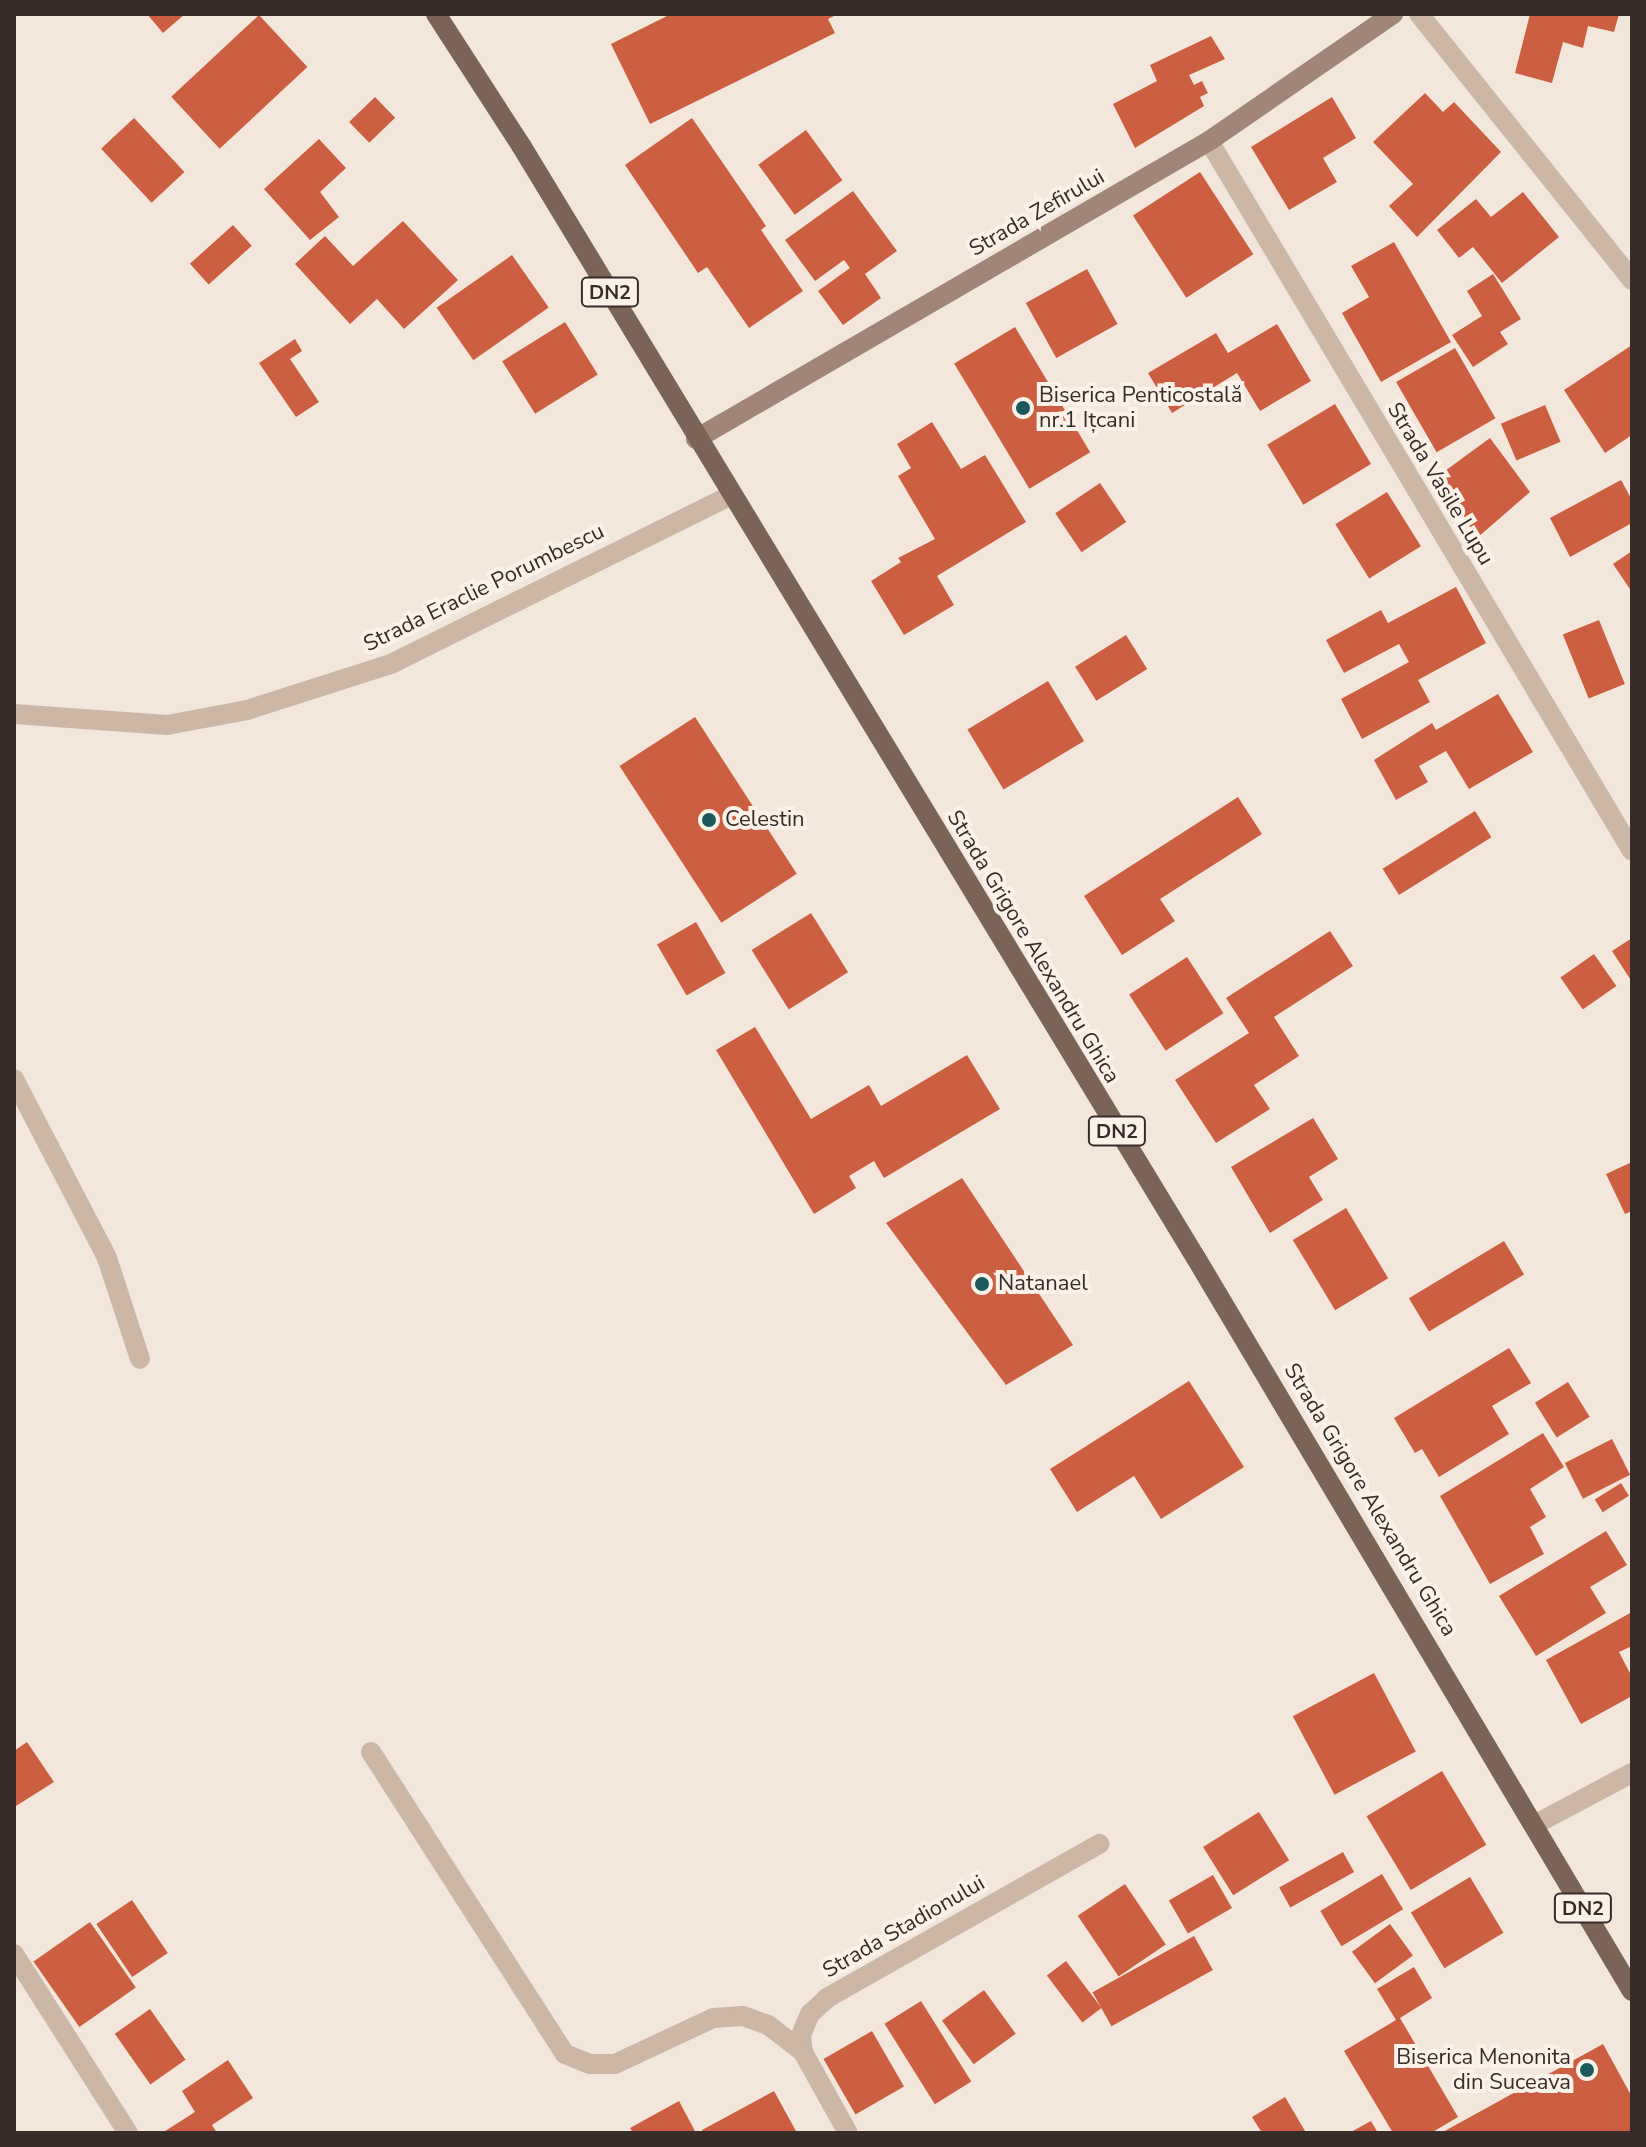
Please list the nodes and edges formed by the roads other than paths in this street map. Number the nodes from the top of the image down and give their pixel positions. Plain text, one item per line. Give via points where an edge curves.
1 (436, 14) edge
2 (1393, 14) edge
3 (1419, 14) edge
4 (1209, 141) junction
5 (1632, 280) edge
6 (696, 439) junction
7 (730, 496) junction
8 (14, 714) edge
9 (1632, 851) edge
10 (14, 1079) edge
11 (140, 1359) dead end
12 (371, 1752) dead end
13 (1632, 1773) edge
14 (1534, 1825) junction
15 (1099, 1844) dead end
16 (14, 1954) edge
17 (1632, 1991) edge
18 (803, 2052) junction
19 (128, 2133) edge
20 (848, 2133) edge

1 - 6 main road, Strada Grigore Alexandru Ghica / DN2
2 - 4 main road, Strada Zefirului
3 - 5 street
4 - 6 main road, Strada Zefirului
4 - 9 street, Strada Vasile Lupu
6 - 7 main road, Strada Grigore Alexandru Ghica / DN2
7 - 8 street, Strada Eraclie Porumbescu via 391,664 247,710 167,725
7 - 14 main road, Strada Grigore Alexandru Ghica / DN2 via 1303,1435
10 - 11 street via 107,1258
12 - 18 street via 565,2054 590,2064 615,2064 713,2018 743,2016 768,2025
13 - 14 street
14 - 17 main road, Strada Grigore Alexandru Ghica / DN2
15 - 18 street, Strada Stadionului via 827,1998 810,2014 801,2035
16 - 19 street
18 - 20 street

